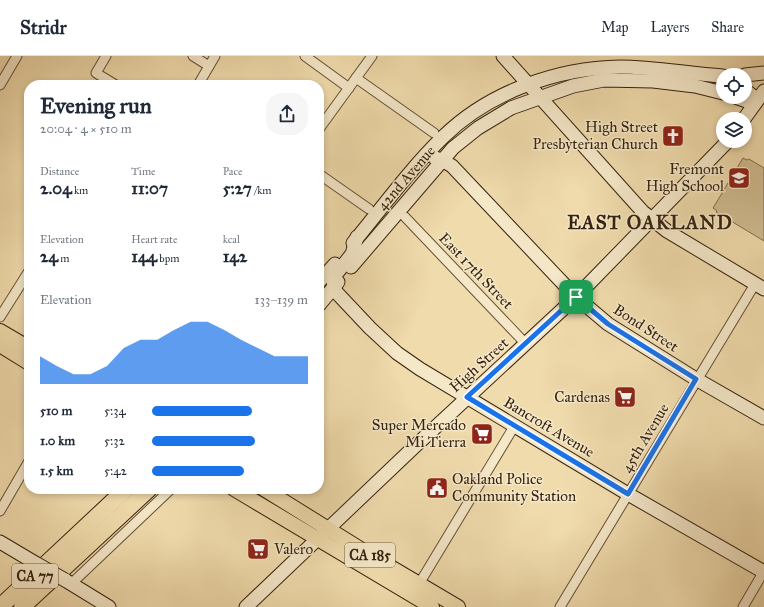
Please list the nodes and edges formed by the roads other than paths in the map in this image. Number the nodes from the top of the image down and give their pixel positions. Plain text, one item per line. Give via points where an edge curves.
1 (17, 56) edge
2 (106, 56) edge
3 (193, 56) edge
4 (215, 56) edge
5 (305, 56) edge
6 (372, 56) edge
7 (503, 56) edge
8 (209, 66) junction
9 (764, 73) edge
10 (696, 74) junction
11 (752, 74) edge
12 (716, 75) edge
13 (356, 78) junction
14 (716, 78) edge
15 (108, 80) edge
16 (201, 80) edge
17 (0, 85) edge
18 (528, 85) junction
19 (348, 88) junction
20 (716, 91) edge
21 (764, 91) edge
22 (752, 95) edge
23 (540, 97) junction
24 (760, 104) edge
25 (751, 112) edge
26 (324, 122) edge
27 (434, 133) dead end
28 (721, 148) edge
29 (442, 160) junction
30 (416, 167) junction
31 (324, 178) edge
32 (369, 209) dead end
33 (406, 218) dead end
34 (651, 220) junction
35 (357, 237) junction
36 (324, 276) edge
37 (24, 279) edge
38 (760, 286) edge
39 (334, 288) junction
40 (576, 297) junction
41 (324, 299) edge
42 (0, 316) edge
43 (0, 331) edge
44 (526, 344) junction
45 (0, 345) edge
46 (24, 345) edge
47 (24, 360) edge
48 (696, 379) junction
49 (467, 397) junction
50 (764, 418) edge
51 (515, 425) junction
52 (24, 470) edge
53 (121, 494) edge
54 (144, 494) edge
55 (165, 494) edge
56 (243, 494) edge
57 (272, 494) edge
58 (628, 494) junction
59 (0, 511) edge
60 (329, 528) junction
61 (318, 538) junction
62 (0, 542) edge
63 (764, 572) edge
64 (68, 582) junction
65 (419, 584) junction
66 (422, 605) edge
67 (0, 607) edge
68 (22, 607) edge
69 (109, 607) edge
70 (247, 607) edge
71 (458, 607) edge
72 (560, 607) edge
73 (743, 607) edge

1 - 17 street
2 - 15 street via 96,73
3 - 8 street
4 - 8 street
5 - 19 street
6 - 13 street
7 - 18 main road
8 - 16 street
9 - 11 main road
10 - 12 main road
10 - 14 main road
10 - 18 main road, 42nd Avenue via 637,67 608,68 569,73
13 - 19 street
13 - 27 street
18 - 23 main road
18 - 30 main road, 42nd Avenue via 502,96 469,116 444,137
19 - 26 street
20 - 23 main road, 42nd Avenue via 695,86 620,79 588,83
21 - 24 main road
22 - 24 main road
23 - 29 main road, 42nd Avenue via 497,116 467,136
23 - 34 main road
24 - 25 main road
28 - 34 main road, High Street
29 - 30 main road via 432,158
29 - 39 main road, 42nd Avenue
29 - 40 main road, Bond Street via 452,166
30 - 35 main road, 42nd Avenue
31 - 32 street
33 - 44 street, East 17th Street
34 - 38 main road
34 - 40 main road, High Street
35 - 36 main road, 42nd Avenue
35 - 39 main road via 352,254 333,278
37 - 42 street
38 - 48 street, 45th Avenue
39 - 41 main road, 42nd Avenue
39 - 49 main road, Bancroft Avenue via 397,353
40 - 44 main road, High Street
40 - 48 main road, Bond Street via 608,324
43 - 46 main road
44 - 49 main road, High Street
45 - 47 main road
48 - 50 main road, Bond Street
48 - 58 street, 45th Avenue
49 - 51 main road, Bancroft Avenue
49 - 60 main road, High Street
51 - 58 main road, Bancroft Avenue
51 - 65 street
52 - 59 street
53 - 67 highway, CA 77
54 - 68 highway, CA 77
55 - 64 street
56 - 61 main road, CA 185
57 - 60 main road, CA 185
58 - 63 main road, Bancroft Avenue
58 - 72 street, 45th Avenue
60 - 61 main road, High Street
60 - 65 main road, CA 185
61 - 66 main road, CA 185
61 - 70 main road, High Street
62 - 64 main road, bridge
63 - 73 street
64 - 69 main road
65 - 71 main road, CA 185

